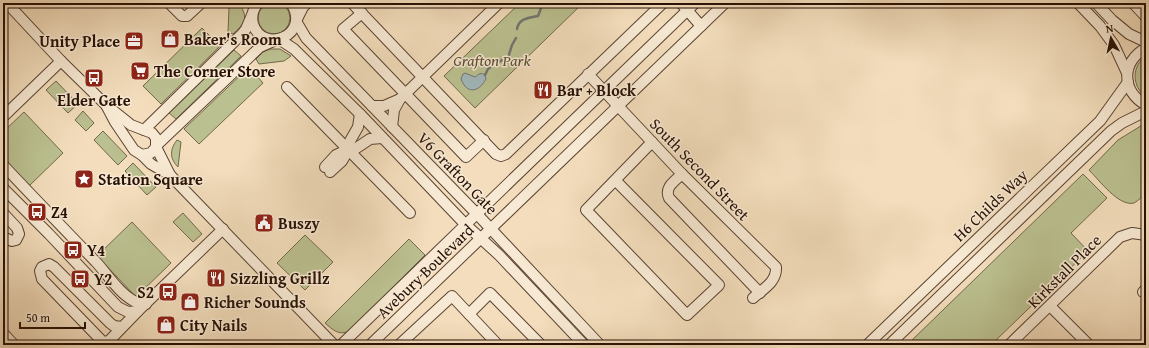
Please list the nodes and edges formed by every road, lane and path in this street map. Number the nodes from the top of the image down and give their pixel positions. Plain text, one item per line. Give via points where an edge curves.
1 (7, 3) edge
2 (169, 3) edge
3 (201, 3) edge
4 (249, 3) edge
5 (258, 3) edge
6 (291, 3) edge
7 (307, 3) edge
8 (352, 3) edge
9 (499, 3) edge
10 (663, 3) edge
11 (695, 3) edge
12 (725, 3) edge
13 (1078, 3) edge
14 (1096, 3) edge
15 (1132, 3) edge
16 (684, 7) edge
17 (362, 13) junction
18 (253, 14) junction
19 (1146, 17) edge
20 (296, 20) junction
21 (702, 26) junction
22 (277, 39) junction
23 (1146, 42) edge
24 (1146, 48) edge
25 (61, 60) junction
26 (588, 74) junction
27 (424, 77) junction
28 (1128, 77) junction
29 (287, 87) dead end
30 (604, 91) junction
31 (403, 97) junction
32 (1146, 105) edge
33 (106, 106) junction
34 (372, 106) junction
35 (619, 106) junction
36 (1146, 111) edge
37 (360, 114) junction
38 (3, 117) edge
39 (392, 127) junction
40 (144, 130) junction
41 (382, 138) junction
42 (484, 140) junction
43 (652, 142) junction
44 (156, 147) junction
45 (132, 148) junction
46 (349, 149) junction
47 (142, 155) junction
48 (3, 165) edge
49 (327, 169) dead end
50 (682, 174) junction
51 (170, 175) junction
52 (615, 180) junction
53 (3, 188) edge
54 (3, 213) edge
55 (410, 213) dead end
56 (476, 213) junction
57 (465, 224) junction
58 (224, 229) junction
59 (490, 229) junction
60 (1146, 235) edge
61 (3, 237) edge
62 (481, 238) junction
63 (146, 304) junction
64 (1050, 306) junction
65 (138, 311) junction
66 (469, 314) junction
67 (122, 327) junction
68 (3, 333) edge
69 (14, 345) edge
70 (334, 345) edge
71 (341, 345) edge
72 (370, 345) edge
73 (399, 345) edge
74 (498, 345) edge
75 (541, 345) edge
76 (584, 345) edge
77 (600, 345) edge
78 (867, 345) edge
79 (889, 345) edge
80 (1009, 345) edge
81 (1089, 345) edge

1 - 25 street
2 - 3 street via 182,16 187,16
4 - 18 street
5 - 18 street
6 - 20 street, V6 Grafton Gate
7 - 20 street
8 - 17 street
9 - 27 street
10 - 26 street
11 - 16 street, Avebury Boulevard
12 - 21 street, Avebury Boulevard
13 - 28 street via 1109,39
14 - 23 street via 1129,34
15 - 19 street
16 - 21 street
16 - 30 street, Avebury Boulevard
17 - 27 street
17 - 31 street via 343,30
18 - 22 street, V6 Grafton Gate via 253,23 261,36
18 - 40 street via 242,34
20 - 22 street via 290,33
20 - 34 street, V6 Grafton Gate via 306,38
21 - 35 street, Avebury Boulevard
22 - 37 street, V6 Grafton Gate via 294,49
22 - 44 street via 257,50
24 - 28 street, H6 Childs Way via 1133,58
25 - 33 street
25 - 38 street
26 - 30 street, South Second Street
26 - 42 street via 506,154 496,154
27 - 31 street
27 - 42 street
28 - 32 street via 1134,96
28 - 78 street, H6 Childs Way via 1100,121
29 - 46 street
30 - 35 street, South Second Street
30 - 56 street, Avebury Boulevard
31 - 34 street via 384,106
31 - 39 street via 394,110
31 - 42 street via 466,157
33 - 40 street via 132,125
33 - 45 street
34 - 39 street, V6 Grafton Gate
35 - 43 street, South Second Street
35 - 59 street, Avebury Boulevard
36 - 79 street, H6 Childs Way via 1110,131
37 - 41 street, V6 Grafton Gate
37 - 46 street
39 - 56 street, V6 Grafton Gate
40 - 44 street via 154,136
40 - 45 street via 134,135 131,140
41 - 46 street via 370,139 355,149
41 - 57 street, V6 Grafton Gate
43 - 50 street, South Second Street
43 - 52 street
44 - 47 street via 151,153
44 - 51 street
45 - 47 street
46 - 49 street via 342,161
46 - 55 street
47 - 51 street via 151,164
48 - 63 street via 124,293 135,302
50 - 50 street, South Second Street via 668,189 669,198 756,296 774,280 776,267
51 - 58 street
52 - 52 street via 586,210 687,315 719,285
53 - 65 street via 118,307 128,312
54 - 61 street via 17,228 19,234 12,242
56 - 57 street, Avebury Boulevard
56 - 59 street, V6 Grafton Gate
57 - 62 street, V6 Grafton Gate
57 - 71 street, Avebury Boulevard
58 - 63 street
58 - 70 street
59 - 62 street, Avebury Boulevard
59 - 77 street, V6 Grafton Gate
60 - 64 street, Kirkstall Place via 1132,232 1120,237
62 - 72 street, Avebury Boulevard
62 - 76 street, V6 Grafton Gate
63 - 65 street
64 - 80 street, Kirkstall Place
64 - 81 street
65 - 67 street
66 - 73 street via 452,296
66 - 74 street
66 - 75 street via 490,293
67 - 67 street via 108,342 102,341 42,279 42,267 49,264 54,267 110,323
68 - 69 street

